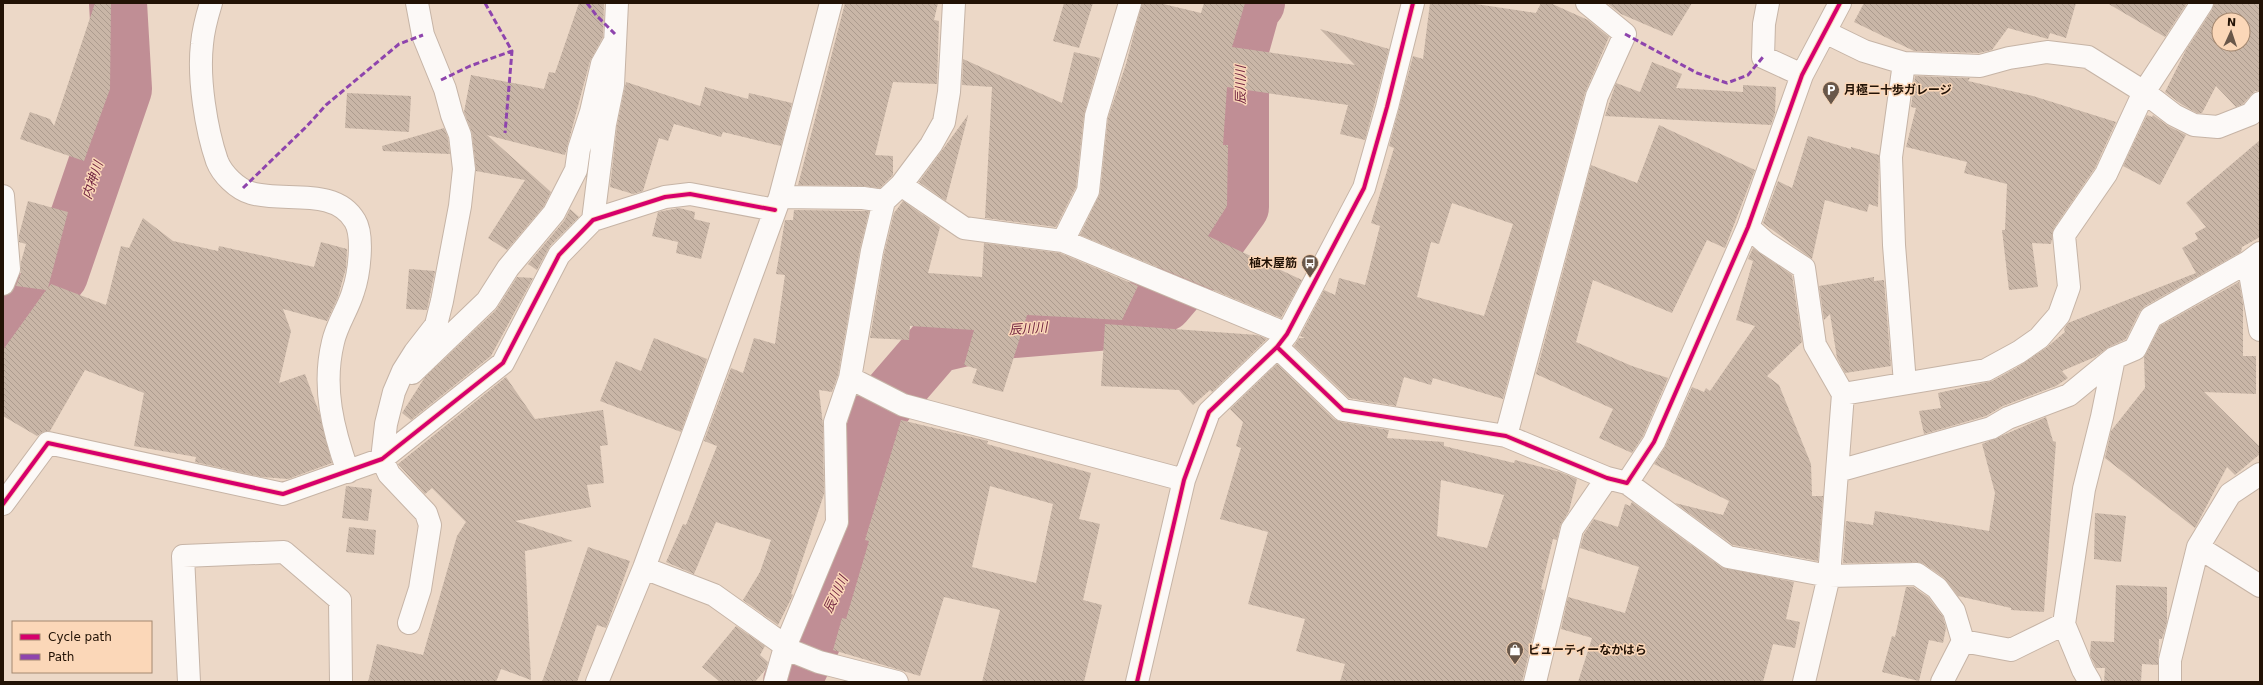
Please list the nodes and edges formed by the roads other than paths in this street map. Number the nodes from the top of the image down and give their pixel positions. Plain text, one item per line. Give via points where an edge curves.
1 (211, 3) edge
2 (417, 3) edge
3 (617, 3) edge
4 (831, 3) edge
5 (954, 3) edge
6 (1130, 3) edge
7 (1413, 3) edge
8 (1587, 3) edge
9 (1768, 3) edge
10 (1840, 3) edge
11 (2202, 3) edge
12 (1825, 32) junction
13 (614, 41) junction
14 (1904, 63) junction
15 (1802, 75) junction
16 (2144, 92) junction
17 (2260, 103) edge
18 (901, 185) junction
19 (3, 196) edge
20 (884, 201) junction
21 (777, 204) junction
22 (593, 220) junction
23 (1748, 227) junction
24 (1063, 241) junction
25 (2254, 257) edge
26 (3, 284) edge
27 (2260, 330) edge
28 (1282, 340) junction
29 (2114, 358) junction
30 (850, 378) junction
31 (398, 383) junction
32 (1905, 383) junction
33 (1843, 394) junction
34 (1506, 436) junction
35 (382, 459) junction
36 (1838, 471) junction
37 (348, 472) junction
38 (2260, 474) edge
39 (1184, 480) junction
40 (1617, 480) junction
41 (3, 504) edge
42 (2198, 547) junction
43 (644, 568) junction
44 (1829, 576) junction
45 (2260, 586) edge
46 (409, 623) dead end
47 (2064, 624) junction
48 (1962, 641) junction
49 (790, 649) junction
50 (189, 682) edge
51 (341, 682) edge
52 (598, 682) edge
53 (775, 682) edge
54 (896, 682) edge
55 (1137, 682) edge
56 (1535, 682) edge
57 (1804, 682) edge
58 (1942, 682) edge
59 (2090, 682) edge
60 (2170, 682) edge

1 - 37 street via 202,45 204,98 218,161 227,177 251,193 327,200 342,206 355,221 360,235 353,292 332,342 330,373 329,404 336,439
2 - 31 street via 423,35 446,89 460,135 464,170 460,206 436,325 415,352
3 - 13 street
4 - 21 street
5 - 18 street via 949,92 944,122 931,145
6 - 24 street via 1096,116 1088,192
7 - 28 street via 1364,188
8 - 34 street via 1625,34 1598,96
9 - 15 street via 1764,24 1763,57
10 - 12 street
11 - 16 street
12 - 14 street via 1864,51
12 - 15 street
13 - 22 street via 613,85 605,124
13 - 31 street via 602,64 576,170 554,213 508,268 487,301 414,372
14 - 16 street via 1980,66 2047,52 2088,57
14 - 32 street via 1891,157 1894,246
15 - 23 street
16 - 17 street via 2174,115 2194,124 2218,127 2251,114
16 - 32 street via 2106,174 2064,235 2069,287 2059,315 2038,338 1986,370
18 - 20 street
18 - 24 street via 964,228
19 - 26 street via 9,269
20 - 21 street via 863,198
20 - 30 street via 872,251
21 - 22 street via 690,194 665,197
21 - 43 street
22 - 35 street via 559,255 503,363
23 - 33 street via 1804,268 1815,345
23 - 40 street via 1654,442
24 - 28 street via 1194,295
25 - 27 street
25 - 29 street via 2151,318 2135,349
28 - 34 street via 1343,410
28 - 39 street via 1209,412
29 - 36 street via 2069,395 2008,418 1991,428
29 - 47 street via 2084,489
30 - 39 street via 903,405
30 - 49 street via 834,422 837,522
31 - 35 street via 386,424
32 - 33 street
33 - 36 street
34 - 40 street
35 - 37 street
35 - 46 street via 389,474 426,513 430,525 420,589
36 - 44 street
37 - 41 street via 283,494 48,443
38 - 42 street via 2230,494
39 - 55 street
40 - 44 street via 1728,557
40 - 56 street via 1572,529
42 - 45 street
42 - 60 street via 2170,660
43 - 49 street via 714,595
43 - 52 street
44 - 48 street via 1917,574 1937,588 1954,611
44 - 57 street
47 - 48 street via 2011,650
47 - 59 street
48 - 58 street
49 - 53 street
49 - 54 street via 819,662
50 - 51 street via 183,556 284,552 340,600

